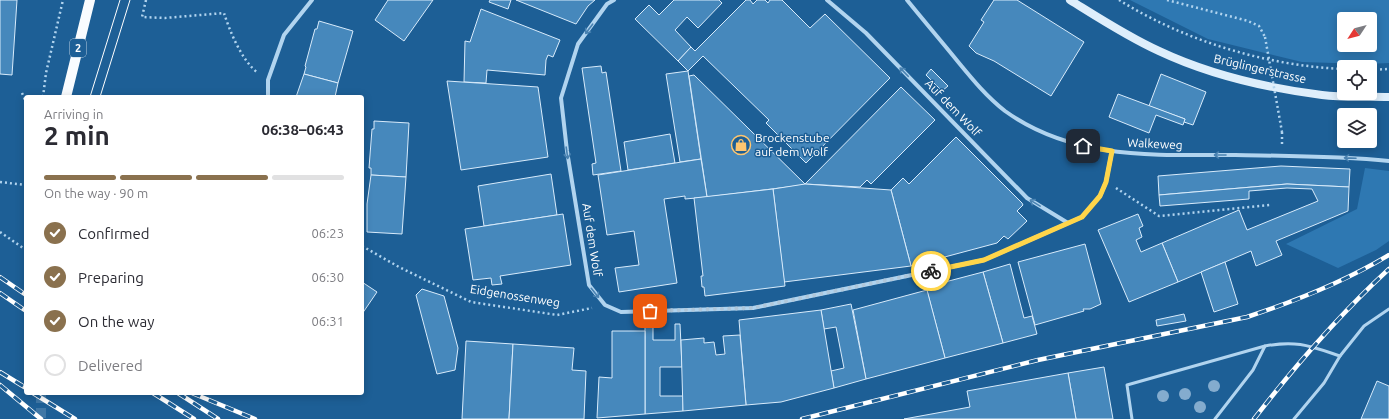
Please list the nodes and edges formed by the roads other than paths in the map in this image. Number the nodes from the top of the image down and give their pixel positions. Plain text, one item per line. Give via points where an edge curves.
1 (90, 0) edge
2 (312, 0) edge
3 (614, 0) edge
4 (827, 0) edge
5 (907, 0) edge
6 (1070, 0) edge
7 (66, 95) edge
8 (268, 95) edge
9 (1389, 97) edge
10 (1112, 151) junction
11 (1389, 161) edge
12 (1068, 223) junction
13 (1389, 309) edge
14 (1265, 346) junction
15 (1340, 356) junction
16 (1132, 419) edge
17 (1215, 419) edge
18 (1294, 419) edge

1 - 7 main road, 2
2 - 8 street via 284,35 268,80
3 -> 12 street, Auf dem Wolf via 607,4 578,44 562,98 567,151 589,285 605,305 621,312 753,308 984,260
12 -> 4 street, Auf dem Wolf via 1027,198 866,33
5 - 10 street, Walkeweg via 985,94 1004,110 1046,135 1068,143
6 - 9 main road, Brüglingerstrasse via 1144,44 1226,76 1324,96
11 -> 10 street, Walkeweg via 1282,156 1160,155
10 - 12 street via 1106,182 1100,196 1082,217
13 - 15 lane via 1364,326
14 - 15 lane via 1285,342 1301,344
14 - 16 lane via 1127,385
14 - 17 lane via 1252,370
15 - 18 lane via 1324,383

